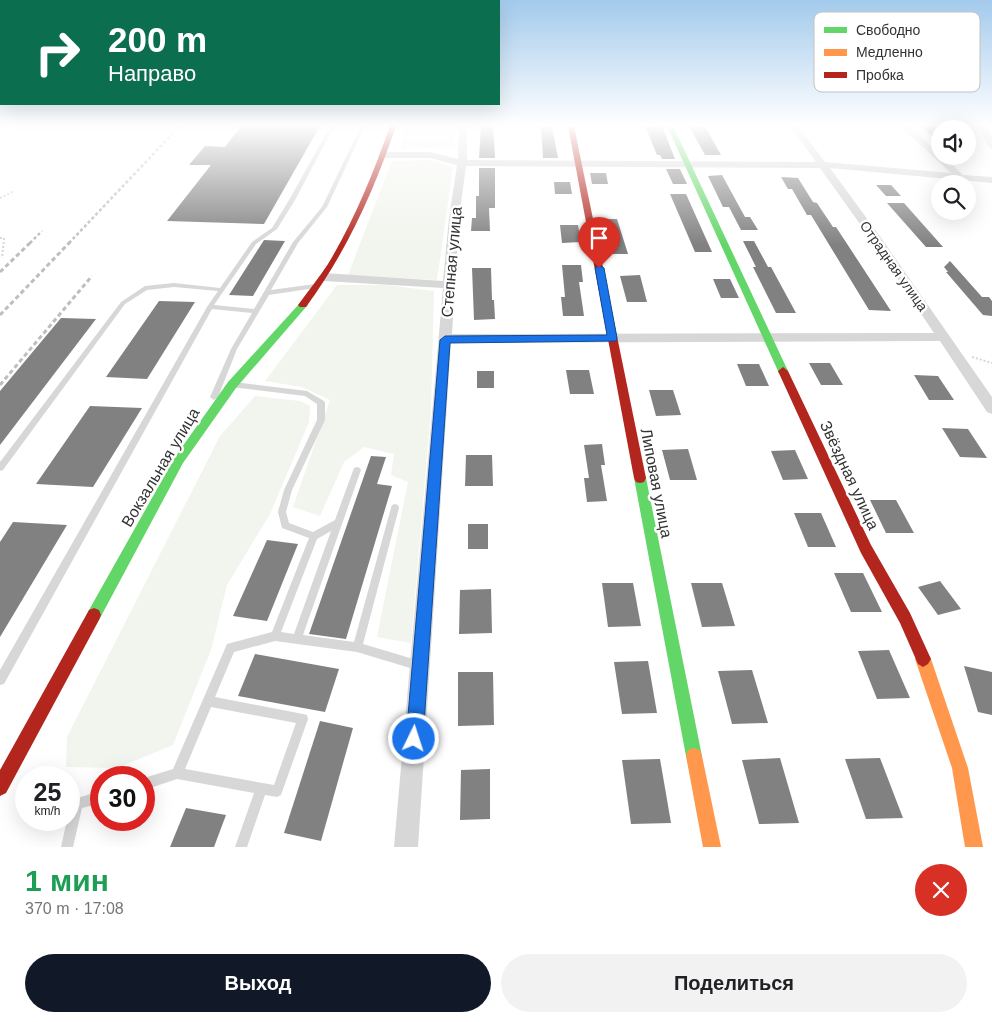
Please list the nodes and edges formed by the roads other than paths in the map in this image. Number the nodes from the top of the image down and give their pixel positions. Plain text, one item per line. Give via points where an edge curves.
1 (578, 165) edge
2 (823, 165) edge
3 (311, 166) edge
4 (344, 166) edge
5 (379, 166) edge
6 (462, 166) edge
7 (689, 166) edge
8 (829, 166) edge
9 (947, 166) edge
10 (937, 175) edge
11 (958, 175) edge
12 (976, 178) edge
13 (992, 180) edge
14 (320, 281) junction
15 (449, 285) junction
16 (222, 290) junction
17 (266, 293) junction
18 (210, 307) junction
19 (256, 311) junction
20 (769, 337) junction
21 (612, 338) junction
22 (944, 338) junction
23 (445, 340) junction
24 (232, 384) junction
25 (992, 408) edge
26 (203, 422) junction
27 (0, 468) edge
28 (357, 470) dead end
29 (395, 508) dead end
30 (337, 523) junction
31 (314, 536) junction
32 (275, 636) junction
33 (297, 638) junction
34 (357, 647) junction
35 (420, 666) junction
36 (0, 680) edge
37 (208, 701) junction
38 (177, 773) junction
39 (155, 780) edge
40 (3, 782) edge
41 (261, 789) junction
42 (69, 831) edge
43 (67, 847) edge
44 (241, 847) edge
45 (406, 847) edge
46 (712, 847) edge
47 (974, 847) edge

1 - 21 street, Липовая улица
2 - 22 street, Отрадная улица
3 - 16 lane via 274,229 254,243
4 - 17 lane via 324,207 296,242
5 - 14 street, Вокзальная улица via 349,236
6 - 15 street, Степная улица
7 - 20 street, Звёздная улица via 720,238
8 - 10 street
9 - 11 street
12 - 13 street
14 - 15 street
14 - 17 lane
14 - 24 street, Вокзальная улица
15 - 23 street, Степная улица
16 - 18 lane
16 - 27 lane via 174,285 145,288 123,303
17 - 19 lane
18 - 19 lane
18 - 36 lane
19 - 26 lane via 234,349
20 - 21 street
20 - 22 street
20 - 47 street, Звёздная улица via 866,549 905,618 926,665 960,768
21 - 23 street
21 - 46 street, Липовая улица
22 - 25 street, Отрадная улица
23 - 35 street, Степная улица
24 - 26 street, Вокзальная улица
24 - 31 lane via 307,394 321,403 321,420 288,490 282,512 286,525
26 - 40 street, Вокзальная улица
28 - 30 lane
29 - 34 lane
30 - 31 lane
30 - 33 lane
31 - 32 lane
32 - 33 lane
32 - 37 lane via 231,648
33 - 34 lane
34 - 35 lane
35 - 45 street, Степная улица
37 - 38 lane
37 - 41 lane via 303,719 277,792
38 - 39 lane
38 - 41 lane
41 - 44 lane
42 - 43 lane

